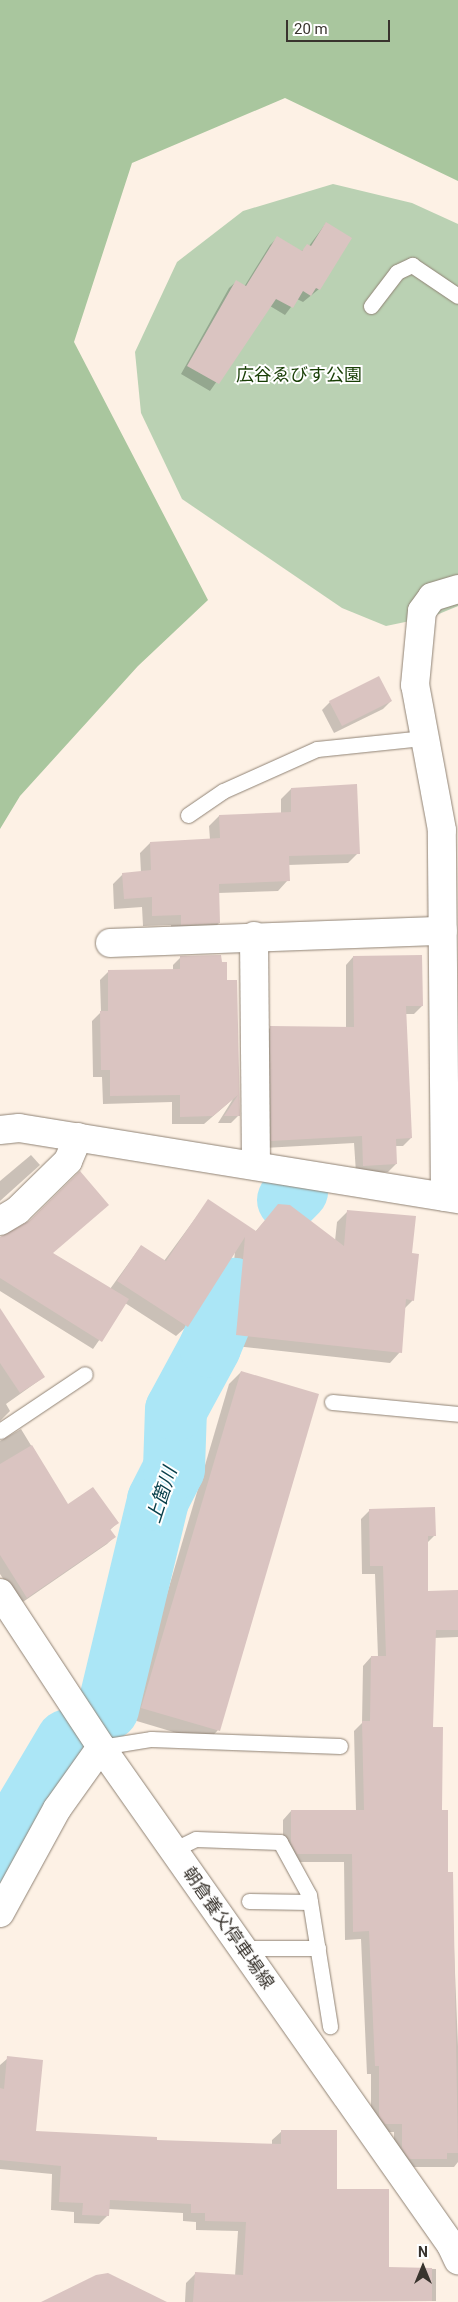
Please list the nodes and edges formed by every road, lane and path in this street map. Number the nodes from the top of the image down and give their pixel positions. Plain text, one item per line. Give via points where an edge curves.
1 (458, 296) edge
2 (371, 306) dead end
3 (458, 589) edge
4 (424, 738) junction
5 (188, 814) dead end
6 (443, 930) junction
7 (254, 936) junction
8 (110, 943) dead end
9 (0, 1130) edge
10 (78, 1137) junction
11 (256, 1166) junction
12 (452, 1198) edge
13 (0, 1221) edge
14 (85, 1374) dead end
15 (332, 1402) dead end
16 (458, 1414) edge
17 (0, 1432) edge
18 (0, 1593) edge
19 (340, 1746) dead end
20 (101, 1748) junction
21 (173, 1850) junction
22 (249, 1901) dead end
23 (310, 1902) junction
24 (0, 1914) edge
25 (242, 1948) junction
26 (318, 1948) junction
27 (330, 2026) dead end
28 (458, 2260) edge

1 - 2 lane via 412,266 397,272
3 - 4 street via 432,597 422,611 415,685
4 - 5 lane via 317,749 223,791
4 - 6 street via 442,830
6 - 7 street
6 - 12 street
7 - 8 street
7 - 11 street
9 - 10 street via 19,1128
10 - 11 street
10 - 13 street via 68,1161 18,1210
11 - 12 street
14 - 17 lane
15 - 16 lane
18 - 20 street, 朝倉養父停車場線
19 - 20 lane via 152,1739
20 - 21 street, 朝倉養父停車場線
20 - 24 street via 57,1809
21 - 23 lane via 196,1839 280,1842
21 - 25 street, 朝倉養父停車場線
22 - 23 lane
23 - 26 lane
25 - 26 lane
25 - 28 street, 朝倉養父停車場線 via 451,2245
26 - 27 lane

